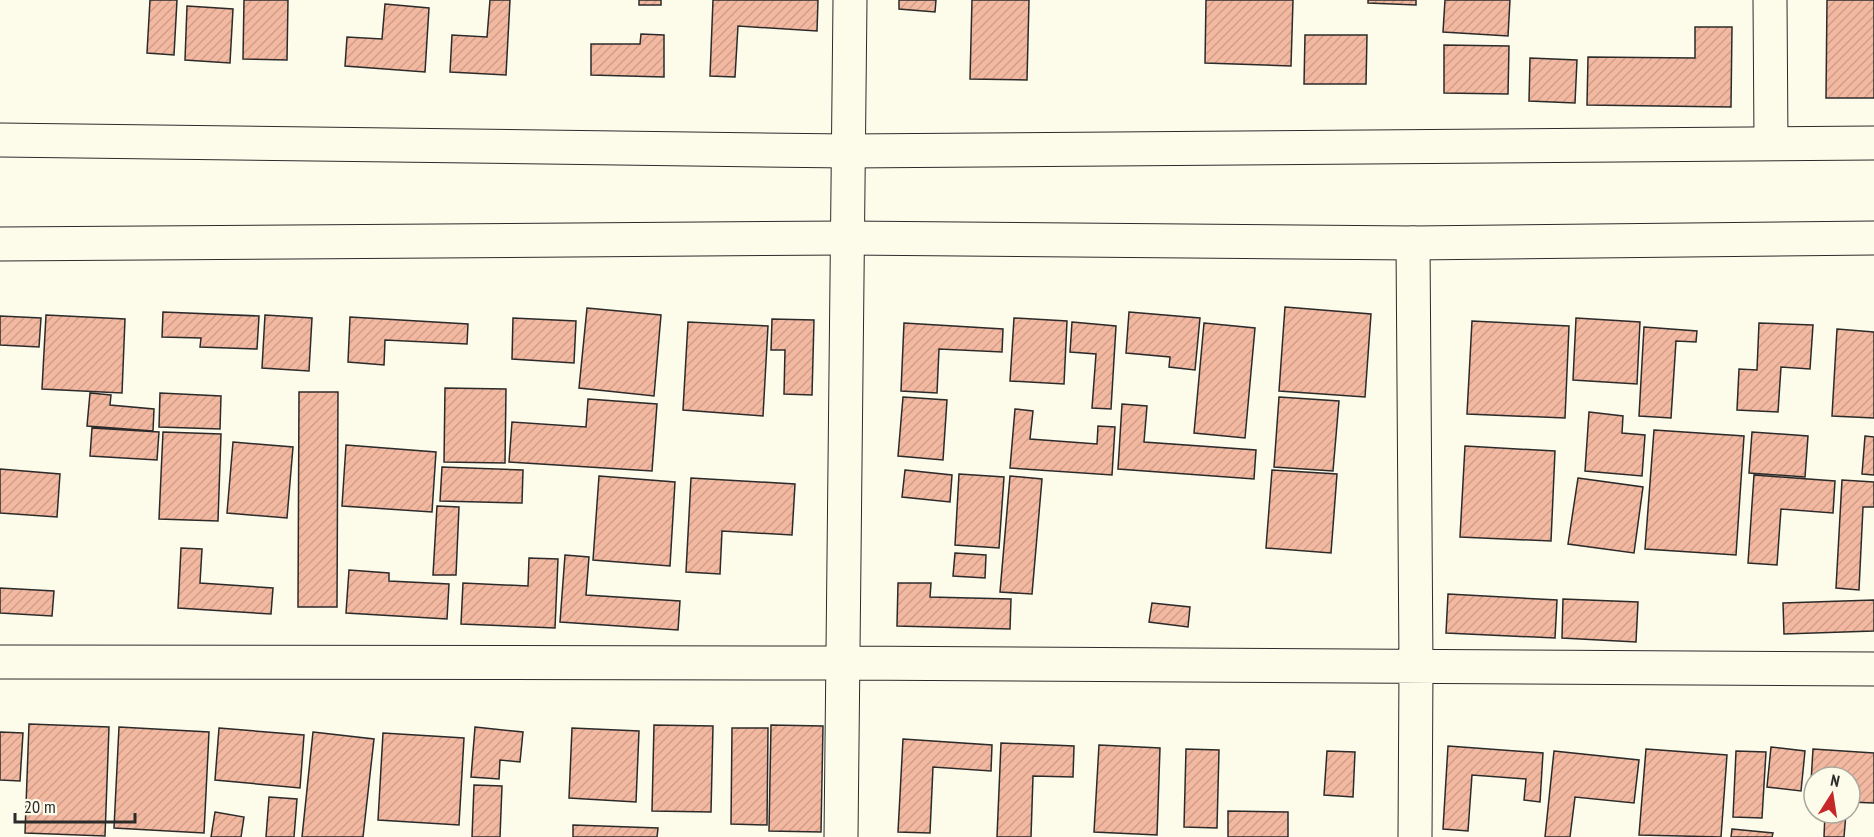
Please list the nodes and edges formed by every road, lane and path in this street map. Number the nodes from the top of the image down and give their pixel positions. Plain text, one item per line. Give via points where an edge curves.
1 (850, 0) edge
2 (1770, 0) edge
3 (0, 140) edge
4 (1771, 142) junction
5 (1874, 142) edge
6 (848, 151) junction
7 (847, 238) junction
8 (1874, 238) edge
9 (1413, 243) junction
10 (0, 244) edge
11 (0, 662) edge
12 (842, 663) junction
13 (1416, 667) junction
14 (1874, 669) edge
15 (840, 837) edge
16 (1415, 837) edge

1 - 6 main road
2 - 4 main road
3 - 6 main road
4 - 5 main road
4 - 6 main road
6 - 7 main road
7 - 9 main road
7 - 10 main road
7 - 12 main road
8 - 9 main road
9 - 13 main road
11 - 12 main road
12 - 13 main road
12 - 15 main road
13 - 14 main road
13 - 16 main road

